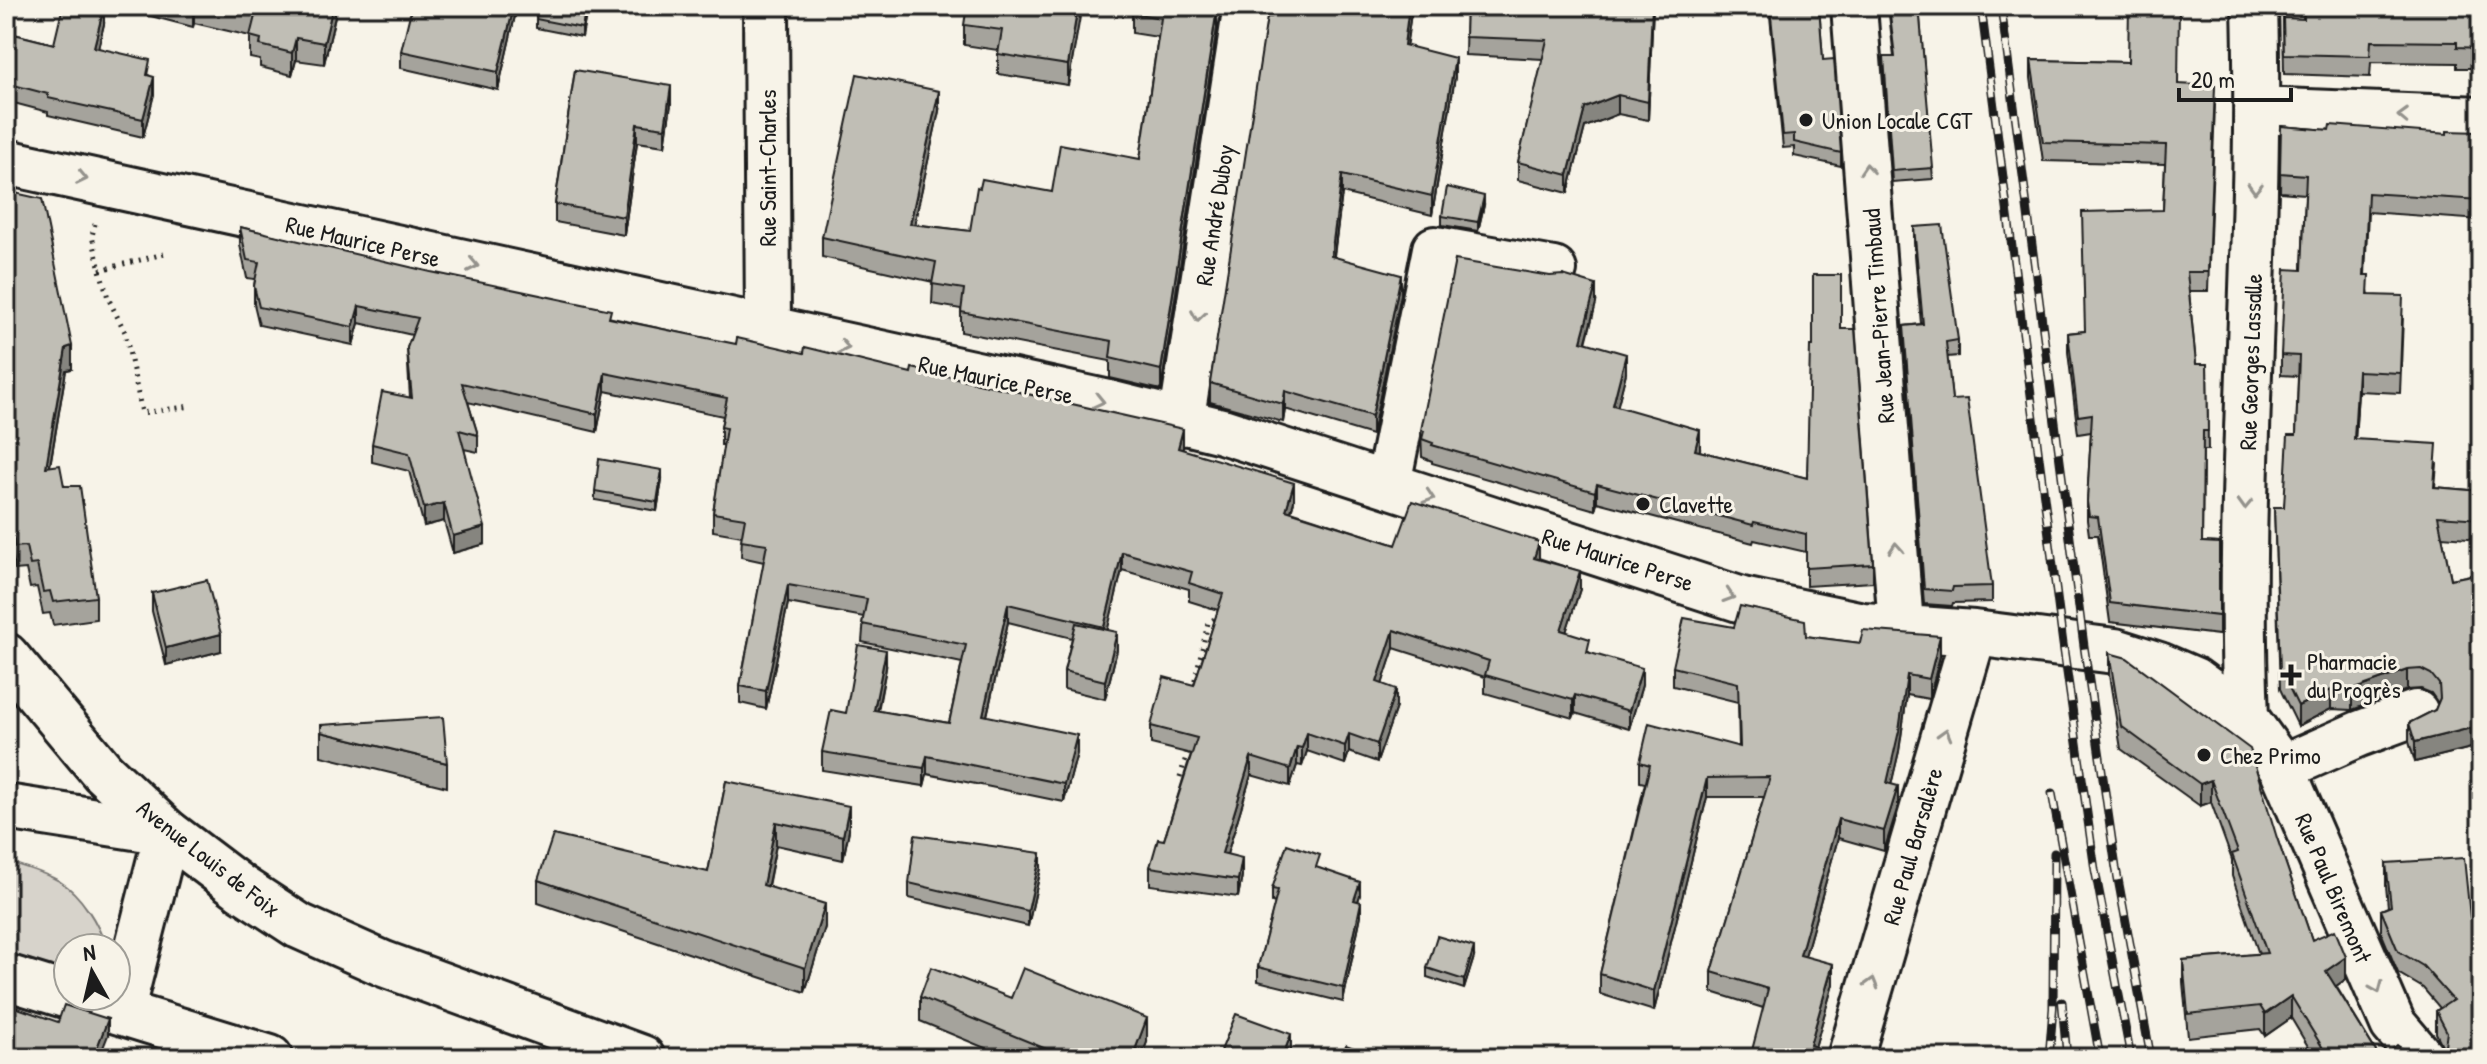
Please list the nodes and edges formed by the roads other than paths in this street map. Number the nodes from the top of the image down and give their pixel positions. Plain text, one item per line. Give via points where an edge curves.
1 (766, 6) edge
2 (1246, 6) edge
3 (1854, 6) edge
4 (2255, 6) edge
5 (2258, 110) junction
6 (2481, 119) edge
7 (6, 162) edge
8 (1554, 270) dead end
9 (768, 330) junction
10 (1181, 423) junction
11 (1388, 484) junction
12 (1901, 626) junction
13 (1974, 633) junction
14 (6, 656) edge
15 (6, 694) edge
16 (52, 711) junction
17 (2416, 713) dead end
18 (2246, 718) junction
19 (2282, 768) junction
20 (6, 807) edge
21 (167, 832) junction
22 (132, 969) edge
23 (6, 977) edge
24 (52, 991) edge
25 (121, 1012) edge
26 (270, 1058) edge
27 (642, 1058) edge
28 (1850, 1058) edge
29 (2422, 1058) edge

1 - 9 street, Rue Saint-Charles
2 -> 10 street, Rue André Duboy
12 -> 3 street, Rue Jean-Pierre Timbaud
4 - 5 street, Rue Georges Lassalle
6 -> 5 street
5 -> 18 street, Rue Georges Lassalle via 2242,625
7 -> 9 street, Rue Maurice Perse
8 - 11 street via 1435,249
9 -> 10 street, Rue Maurice Perse
10 - 11 street, Rue Maurice Perse
11 -> 12 street, Rue Maurice Perse via 1742,600 1863,625
12 - 13 street, Rue Maurice Perse
13 - 18 street, Rue Maurice Perse via 2115,651 2194,680
28 -> 13 street, Rue Paul Barsalère
14 - 16 street, Avenue Louis de Foix
15 - 16 street
16 - 21 street, Avenue Louis de Foix via 103,772
17 - 19 street
18 - 19 street, Rue Paul Biremont
19 -> 29 street, Rue Paul Biremont via 2393,1024
20 - 21 street
21 - 22 street
21 - 27 street, Avenue Louis de Foix via 299,926 384,964
23 - 24 street
25 - 26 street

